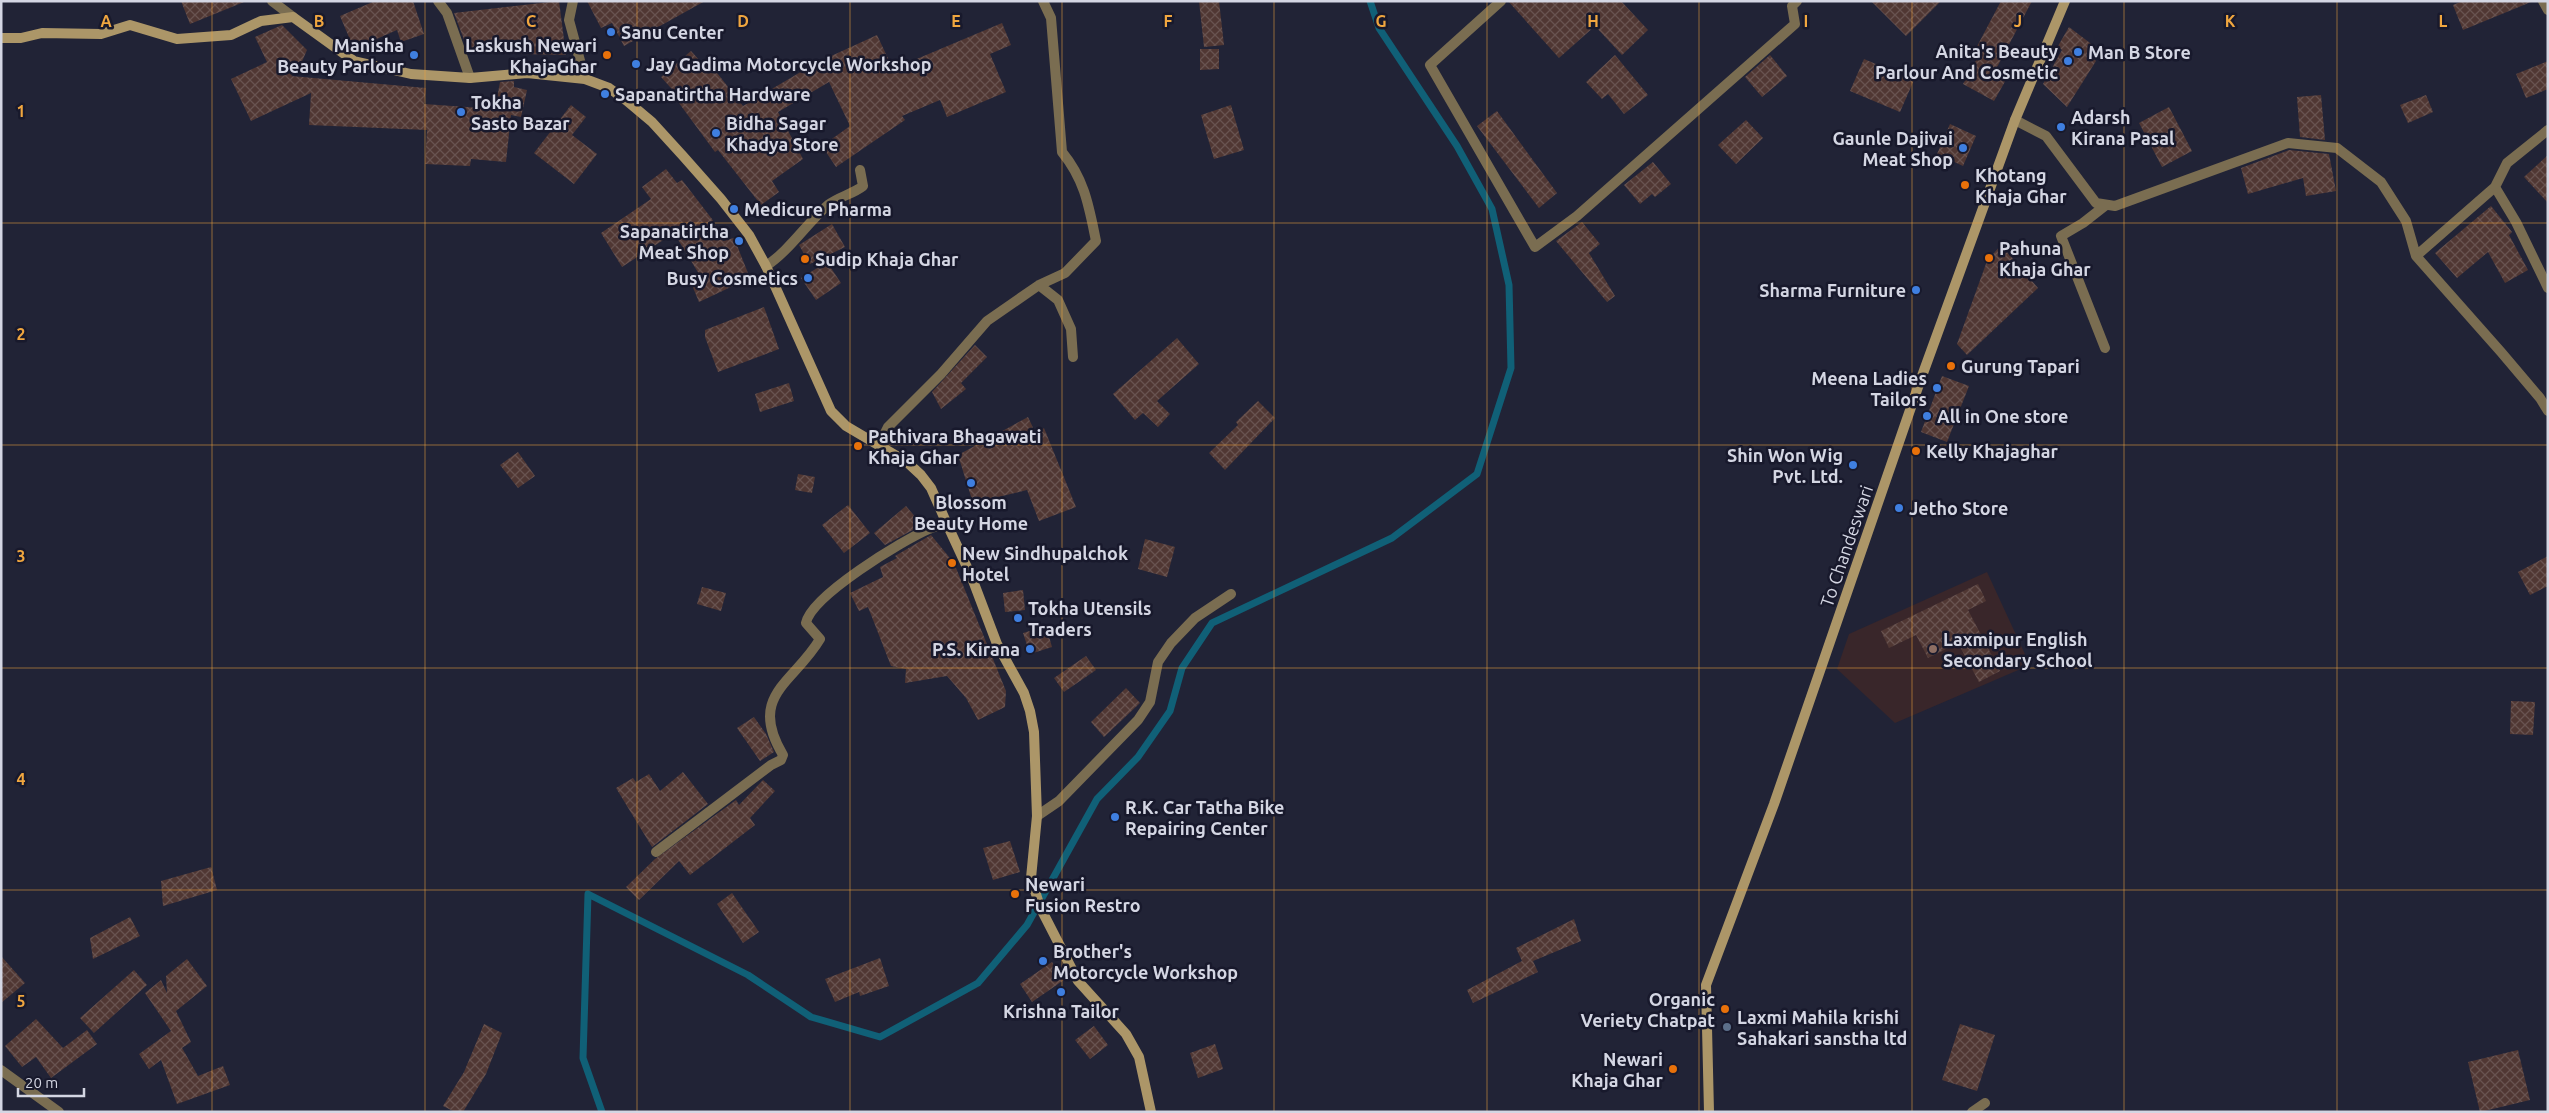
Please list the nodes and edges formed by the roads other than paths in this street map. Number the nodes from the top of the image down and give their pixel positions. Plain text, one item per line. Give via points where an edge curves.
1 (272, 1) edge
2 (438, 1) edge
3 (573, 1) edge
4 (1043, 1) edge
5 (1500, 1) edge
6 (1797, 1) edge
7 (2065, 1) edge
8 (2543, 1) edge
9 (2548, 10) edge
10 (293, 17) junction
11 (1, 38) edge
12 (470, 78) junction
13 (585, 80) junction
14 (2015, 120) junction
15 (2548, 130) edge
16 (860, 170) dead end
17 (2495, 187) junction
18 (2106, 204) junction
19 (2416, 256) junction
20 (766, 266) junction
21 (1039, 285) junction
22 (2548, 288) edge
23 (2105, 348) dead end
24 (1073, 357) dead end
25 (2544, 396) edge
26 (2548, 412) edge
27 (879, 444) junction
28 (947, 524) junction
29 (1231, 594) dead end
30 (1037, 816) junction
31 (656, 852) dead end
32 (1, 1070) edge
33 (1985, 1103) dead end
34 (59, 1112) edge
35 (1151, 1112) edge
36 (1709, 1112) edge
37 (1972, 1112) edge

1 - 10 street
2 - 12 street via 447,13
3 - 13 street via 569,20
4 - 21 street via 1051,18 1062,152 1076,168 1085,191 1096,241 1065,273
5 - 6 street via 1430,65 1535,247 1577,216 1795,24 1792,6
7 - 14 street, To Chandeswari
8 - 9 street
10 - 11 street via 261,21 231,35 177,39 130,26 101,34 42,33
10 - 12 street via 354,60 411,74
12 - 13 street via 527,73
13 - 20 street via 609,88 652,122 721,199 749,235
14 - 18 street via 2046,136 2096,203
14 - 36 street, To Chandeswari via 1918,387 1774,804 1706,984
15 - 17 street via 2507,163
16 - 20 street via 863,186 830,204 781,256
17 - 19 street
17 - 22 street
18 - 19 street via 2115,206 2288,143 2337,148 2381,182 2406,221
18 - 23 street via 2060,236
19 - 25 street
20 - 27 street via 831,411 846,426
21 - 24 street via 1058,300 1071,329
21 - 27 street via 987,321 941,374 888,427
25 - 26 street
27 - 28 street via 921,474
28 - 30 street via 997,644 1030,711 1034,732
28 - 31 street via 930,528 846,579 810,613 806,623 820,639 783,682 769,713 770,731 783,754 781,760
29 - 30 street via 1195,618 1171,643 1158,662 1150,702 1138,720 1059,801
30 - 35 street via 1031,878 1040,907 1078,981 1126,1034 1139,1057
32 - 34 street
33 - 37 street

